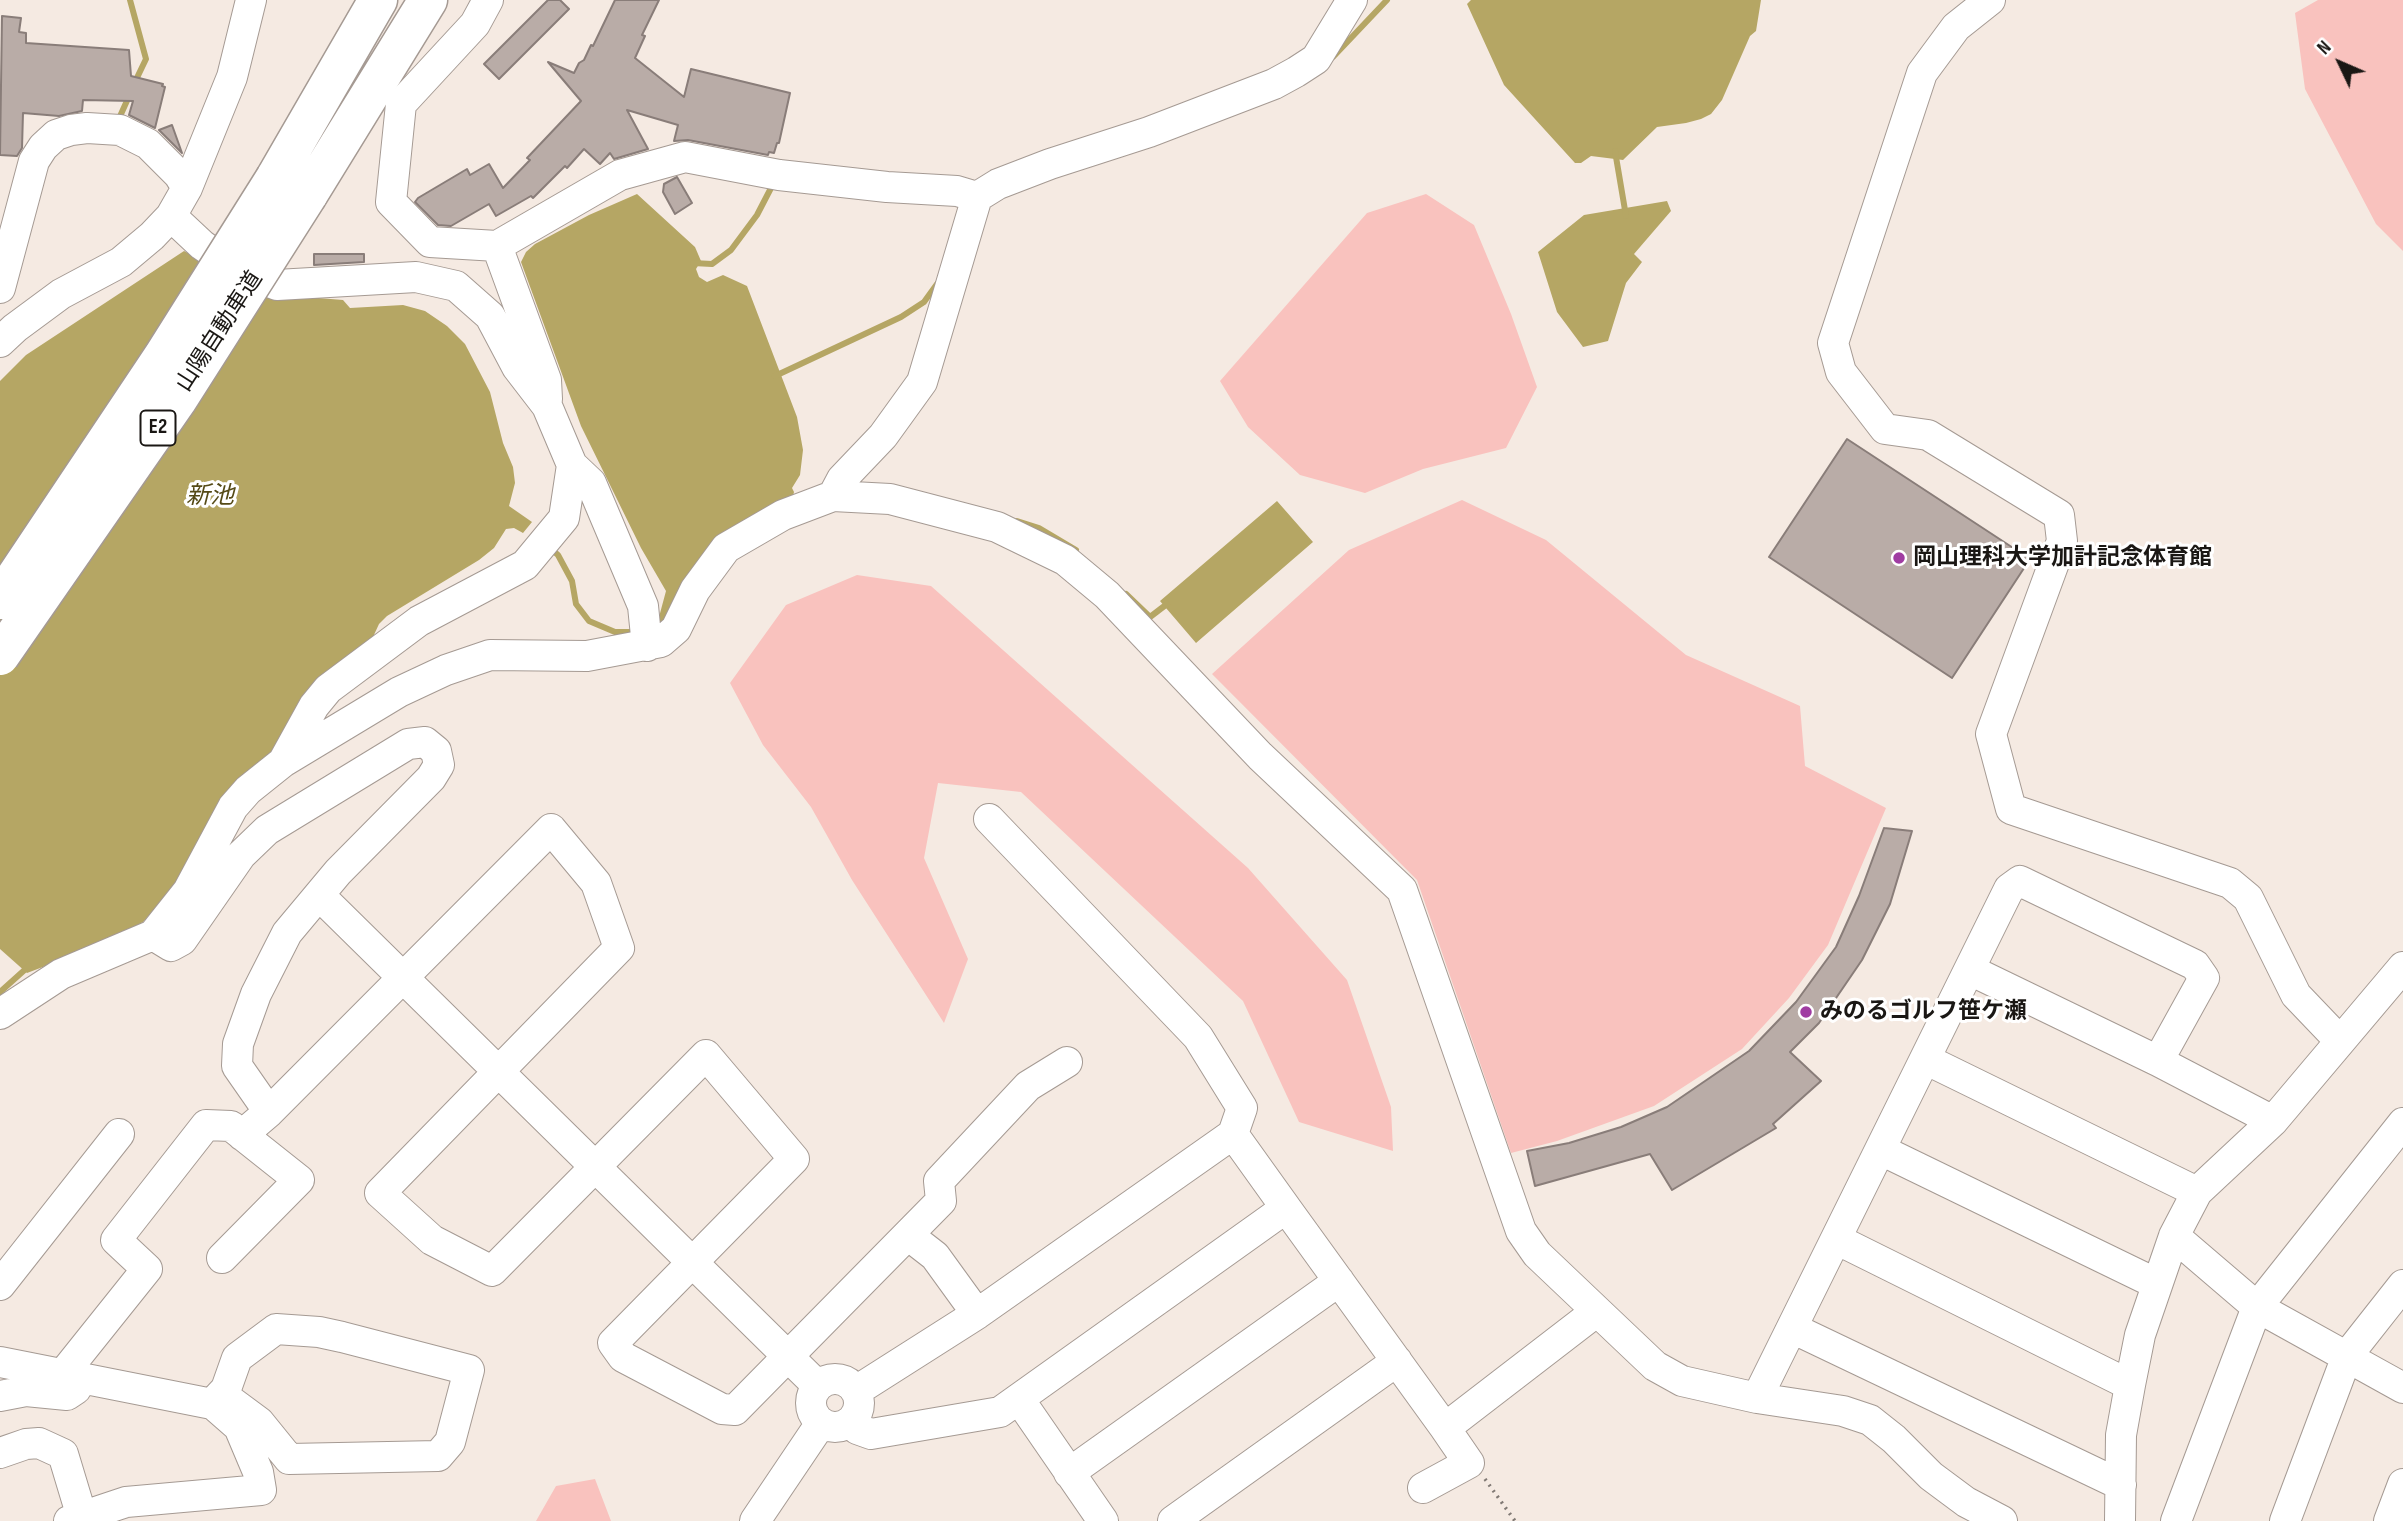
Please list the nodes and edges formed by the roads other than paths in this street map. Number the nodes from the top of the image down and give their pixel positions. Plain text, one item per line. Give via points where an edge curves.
1 (251, 0) edge
2 (378, 0) edge
3 (428, 0) edge
4 (488, 0) edge
5 (1352, 0) edge
6 (1990, 0) edge
7 (187, 187) junction
8 (977, 197) junction
9 (171, 216) junction
10 (497, 246) junction
11 (0, 291) edge
12 (7, 335) edge
13 (547, 406) junction
14 (572, 465) junction
15 (834, 496) junction
16 (0, 600) edge
17 (646, 635) junction
18 (0, 656) edge
19 (283, 762) junction
20 (989, 819) dead end
21 (319, 895) junction
22 (153, 935) junction
23 (2403, 967) edge
24 (1970, 970) junction
25 (402, 977) junction
26 (0, 1014) edge
27 (2339, 1040) junction
28 (1925, 1059) junction
29 (2158, 1061) junction
30 (1067, 1062) dead end
31 (498, 1071) junction
32 (269, 1112) junction
33 (2273, 1121) junction
34 (2403, 1123) edge
35 (119, 1134) dead end
36 (242, 1135) junction
37 (1233, 1135) junction
38 (1881, 1150) junction
39 (595, 1166) junction
40 (2197, 1192) junction
41 (1286, 1208) junction
42 (908, 1234) junction
43 (2174, 1237) junction
44 (1836, 1239) junction
45 (222, 1258) dead end
46 (692, 1261) junction
47 (1339, 1282) junction
48 (2157, 1284) junction
49 (0, 1285) edge
50 (2403, 1285) edge
51 (2257, 1307) junction
52 (1597, 1311) junction
53 (977, 1314) junction
54 (1792, 1328) junction
55 (787, 1355) junction
56 (2347, 1356) junction
57 (1397, 1361) junction
58 (0, 1362) edge
59 (72, 1376) junction
60 (818, 1385) junction
61 (2130, 1385) junction
62 (2403, 1388) edge
63 (856, 1391) junction
64 (0, 1396) edge
65 (1756, 1398) junction
66 (1019, 1399) junction
67 (212, 1404) junction
68 (835, 1422) junction
69 (1445, 1428) junction
70 (0, 1453) edge
71 (1069, 1473) junction
72 (2403, 1484) edge
73 (2121, 1485) junction
74 (1423, 1488) dead end
75 (75, 1519) edge
76 (755, 1521) edge
77 (1103, 1521) edge
78 (1173, 1521) edge
79 (2002, 1521) edge
80 (2120, 1521) edge
81 (2176, 1521) edge
82 (2284, 1521) edge
83 (2389, 1521) edge

1 - 7 street via 232,77
2 - 16 highway, 山陽自動車道 / E2, bridge via 275,178 156,368
3 - 18 highway, 山陽自動車道 / E2, bridge via 177,401
4 - 10 street via 475,24 401,104 391,202 430,242
5 - 8 street via 1316,59 1274,84 998,184
6 - 27 street via 1956,27 1922,73 1833,343 1841,372 1885,429 1928,435 2059,515 2062,541 1992,734 2011,809 2230,883 2248,898 2296,995
7 - 9 street
7 - 11 street via 148,144 116,130 71,130 56,135 34,161
8 - 10 street via 957,191 779,175 685,157 620,175
8 - 15 street via 922,382 883,436 842,479
9 - 12 street via 121,262 61,294
9 - 13 street via 238,271 278,285 416,277 456,286 490,316 517,368
10 - 13 street via 546,380
11 - 12 street
13 - 14 street
14 - 17 street via 591,483 643,606
14 - 19 street via 564,518 525,565 419,621 328,689
15 - 17 street via 783,516 726,548 695,590 676,629 661,642
15 - 52 street via 890,499 997,527 1065,560 1107,595 1260,756 1402,890 1521,1231 1538,1254
17 - 19 street via 587,656 491,655 446,670 399,692
19 - 22 street via 233,807 188,891
20 - 37 street via 1198,1037 1242,1108
21 - 22 street via 432,778 439,765 436,751 425,742 408,744 267,830 241,855 182,940 171,946
21 - 25 street
21 - 32 street via 287,933 256,994 239,1044 237,1066
22 - 26 street via 61,974
23 - 27 street
24 - 28 street
24 - 29 street
24 - 29 street via 2009,888 2020,881 2194,965 2204,978
25 - 31 street
25 - 31 street via 551,829 596,883 619,948
25 - 32 street
27 - 33 street
28 - 38 street
28 - 40 street
29 - 33 street
30 - 42 street via 1028,1086 939,1181 941,1201
31 - 39 street
31 - 39 street via 380,1193 432,1240 492,1271
32 - 36 street
33 - 40 street
34 - 51 street
35 - 49 street
36 - 45 street via 299,1180
36 - 59 street via 230,1126 206,1125 116,1240 147,1269
37 - 41 street
37 - 53 street
38 - 44 street
38 - 48 street
39 - 46 street
39 - 46 street via 706,1055 794,1159
40 - 43 street
41 - 47 street
41 - 66 street
42 - 53 street via 935,1256
42 - 55 street
43 - 48 street
43 - 51 street
44 - 54 street
44 - 61 street
46 - 55 street
46 - 55 street via 613,1343 623,1357 722,1409 735,1410
47 - 57 street
47 - 71 street
48 - 61 street
50 - 56 street
51 - 56 street
51 - 81 street
52 - 65 street via 1655,1366 1682,1381
52 - 69 street
53 - 63 street
54 - 65 street
54 - 73 street
55 - 60 street
56 - 62 street
56 - 82 street
57 - 69 street
57 - 78 street
58 - 59 street
59 - 64 street via 76,1389 66,1395 26,1391
59 - 67 street
60 - 63 street via 838,1379
60 - 68 street via 811,1398 816,1418
61 - 73 street via 2121,1434
63 - 68 street via 858,1411
65 - 79 street via 1843,1410 1870,1420 1966,1502
66 - 68 street via 1000,1412 872,1434
66 - 71 street
67 - 67 street via 232,1402 259,1422 289,1460 438,1456 450,1442 469,1370 319,1332 276,1329 237,1359 226,1389
67 - 75 street via 239,1427 261,1490 126,1502
68 - 76 street
69 - 74 street via 1469,1463
70 - 75 street via 40,1443 63,1454
71 - 77 street
72 - 83 street
73 - 80 street

